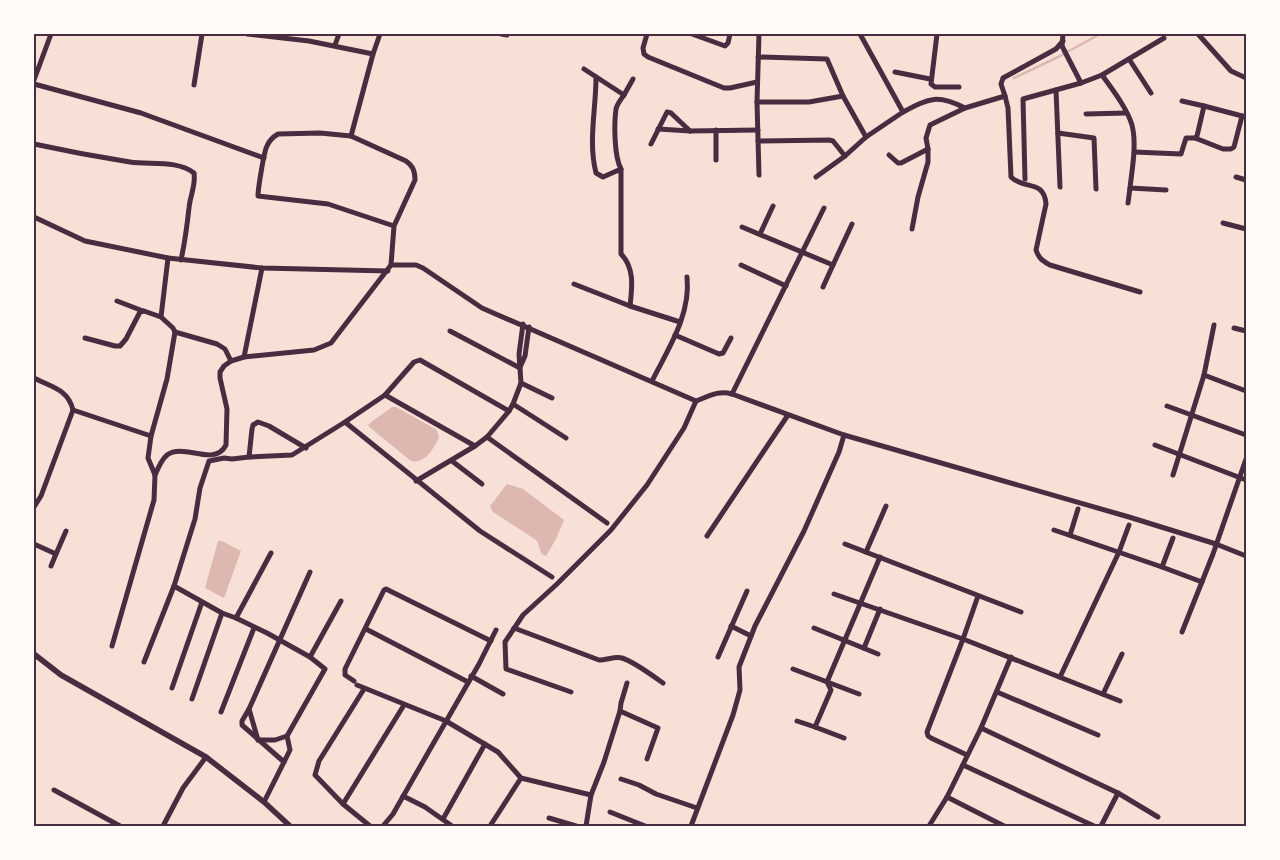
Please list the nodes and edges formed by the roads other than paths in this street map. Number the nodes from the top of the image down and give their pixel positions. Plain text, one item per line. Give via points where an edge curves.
1 (51, 34) edge
2 (202, 34) edge
3 (246, 34) edge
4 (339, 34) edge
5 (380, 34) edge
6 (501, 34) edge
7 (507, 34) edge
8 (647, 34) edge
9 (692, 34) edge
10 (730, 34) edge
11 (759, 34) edge
12 (860, 34) edge
13 (938, 34) edge
14 (1063, 34) edge
15 (1198, 34) edge
16 (1164, 38) dead end
17 (1063, 44) junction
18 (335, 45) junction
19 (373, 54) junction
20 (758, 57) junction
21 (1129, 59) junction
22 (584, 69) dead end
23 (894, 72) dead end
24 (1102, 74) junction
25 (596, 77) junction
26 (1246, 78) edge
27 (633, 79) dead end
28 (930, 79) junction
29 (34, 80) edge
30 (758, 82) junction
31 (1081, 83) junction
32 (34, 84) edge
33 (194, 85) dead end
34 (958, 87) dead end
35 (1056, 90) junction
36 (1151, 93) dead end
37 (624, 95) junction
38 (843, 96) junction
39 (1005, 96) junction
40 (1182, 101) dead end
41 (757, 102) junction
42 (1204, 106) junction
43 (965, 108) junction
44 (904, 112) junction
45 (1126, 113) junction
46 (1086, 114) dead end
47 (1244, 117) edge
48 (658, 129) junction
49 (690, 130) junction
50 (716, 130) junction
51 (758, 130) junction
52 (1058, 133) junction
53 (350, 136) junction
54 (866, 137) junction
55 (1195, 138) junction
56 (758, 141) junction
57 (34, 144) edge
58 (651, 144) dead end
59 (928, 149) junction
60 (1134, 152) junction
61 (845, 156) junction
62 (889, 156) dead end
63 (264, 158) junction
64 (716, 160) dead end
65 (621, 169) junction
66 (759, 175) dead end
67 (816, 177) dead end
68 (1236, 177) dead end
69 (1025, 179) dead end
70 (1246, 180) edge
71 (1130, 185) junction
72 (1060, 187) dead end
73 (1096, 190) dead end
74 (1166, 190) dead end
75 (1128, 203) dead end
76 (774, 206) dead end
77 (824, 208) dead end
78 (34, 217) edge
79 (1223, 223) dead end
80 (852, 224) dead end
81 (394, 226) junction
82 (742, 227) dead end
83 (912, 229) dead end
84 (1246, 229) edge
85 (760, 234) junction
86 (803, 252) junction
87 (168, 258) junction
88 (181, 260) junction
89 (391, 265) junction
90 (741, 265) dead end
91 (832, 265) junction
92 (262, 268) junction
93 (388, 271) junction
94 (687, 278) dead end
95 (574, 284) dead end
96 (786, 286) junction
97 (823, 287) dead end
98 (1140, 292) dead end
99 (117, 301) dead end
100 (630, 306) junction
101 (143, 310) junction
102 (161, 317) junction
103 (680, 322) junction
104 (1214, 325) dead end
105 (526, 326) junction
106 (1234, 328) dead end
107 (174, 330) junction
108 (450, 331) dead end
109 (1246, 331) edge
110 (675, 335) junction
111 (85, 338) dead end
112 (731, 338) dead end
113 (244, 357) junction
114 (231, 361) junction
115 (520, 368) junction
116 (1204, 375) junction
117 (34, 378) edge
118 (652, 381) junction
119 (521, 383) junction
120 (1246, 391) edge
121 (732, 394) junction
122 (385, 395) junction
123 (552, 398) dead end
124 (696, 401) junction
125 (513, 404) junction
126 (1167, 406) dead end
127 (73, 410) junction
128 (508, 411) junction
129 (788, 414) junction
130 (1192, 415) junction
131 (345, 422) junction
132 (844, 434) junction
133 (1246, 435) edge
134 (151, 436) junction
135 (487, 437) junction
136 (566, 438) dead end
137 (1155, 445) dead end
138 (475, 446) junction
139 (306, 448) junction
140 (1179, 455) junction
141 (249, 457) junction
142 (1246, 459) edge
143 (452, 461) junction
144 (155, 475) junction
145 (1173, 475) dead end
146 (1239, 478) junction
147 (1246, 480) edge
148 (416, 481) junction
149 (482, 484) dead end
150 (886, 506) dead end
151 (34, 507) edge
152 (1078, 509) dead end
153 (607, 523) dead end
154 (1129, 525) dead end
155 (1054, 530) dead end
156 (66, 531) dead end
157 (707, 536) dead end
158 (1070, 536) junction
159 (1173, 538) dead end
160 (34, 544) edge
161 (845, 544) dead end
162 (1216, 544) junction
163 (866, 552) junction
164 (1119, 552) junction
165 (56, 554) junction
166 (271, 554) dead end
167 (1246, 556) edge
168 (880, 557) junction
169 (51, 566) dead end
170 (1162, 567) junction
171 (310, 572) dead end
172 (552, 577) dead end
173 (1202, 582) junction
174 (174, 586) junction
175 (747, 591) dead end
176 (834, 594) dead end
177 (978, 596) junction
178 (342, 601) dead end
179 (202, 602) junction
180 (860, 602) junction
181 (880, 609) junction
182 (1021, 612) dead end
183 (222, 613) junction
184 (236, 618) junction
185 (731, 626) junction
186 (254, 628) junction
187 (514, 628) junction
188 (814, 628) dead end
189 (366, 629) junction
190 (496, 630) dead end
191 (1182, 632) dead end
192 (751, 636) junction
193 (963, 639) junction
194 (279, 640) junction
195 (843, 640) junction
196 (491, 642) junction
197 (112, 646) dead end
198 (864, 648) junction
199 (34, 654) edge
200 (878, 654) dead end
201 (1122, 654) dead end
202 (310, 657) junction
203 (1012, 657) junction
204 (718, 658) dead end
205 (144, 662) dead end
206 (793, 669) dead end
207 (471, 676) junction
208 (1060, 677) junction
209 (468, 682) junction
210 (827, 682) junction
211 (627, 683) dead end
212 (663, 683) dead end
213 (172, 688) dead end
214 (364, 689) junction
215 (571, 692) dead end
216 (997, 692) junction
217 (503, 694) dead end
218 (859, 694) dead end
219 (1103, 694) junction
220 (192, 699) dead end
221 (1120, 701) dead end
222 (404, 705) junction
223 (249, 709) junction
224 (620, 711) junction
225 (221, 712) dead end
226 (446, 721) junction
227 (797, 721) dead end
228 (815, 727) junction
229 (981, 728) junction
230 (1098, 735) dead end
231 (287, 736) junction
232 (844, 738) dead end
233 (258, 740) junction
234 (485, 744) junction
235 (968, 755) junction
236 (206, 757) junction
237 (647, 759) dead end
238 (284, 762) junction
239 (963, 765) junction
240 (521, 778) junction
241 (620, 778) dead end
242 (54, 790) dead end
243 (1118, 793) junction
244 (591, 795) junction
245 (403, 796) junction
246 (947, 797) junction
247 (264, 802) junction
248 (343, 804) junction
249 (697, 808) junction
250 (610, 812) dead end
251 (1158, 817) dead end
252 (549, 818) dead end
253 (443, 819) junction
254 (120, 826) edge
255 (163, 826) edge
256 (290, 826) edge
257 (370, 826) edge
258 (383, 826) edge
259 (452, 826) edge
260 (490, 826) edge
261 (576, 826) edge
262 (586, 826) edge
263 (645, 826) edge
264 (691, 826) edge
265 (929, 826) edge
266 (1004, 826) edge
267 (1094, 826) edge
268 (1101, 826) edge

1 - 29 street
2 - 33 street
3 - 18 street
4 - 18 street
5 - 19 street
6 - 7 street
8 - 30 street via 643,48 648,56 724,88
9 - 10 street via 725,46
11 - 20 street
12 - 44 street
13 - 28 street
14 - 17 street
15 - 26 street via 1231,71
16 - 21 street
17 - 31 street
17 - 39 street via 1003,78 1001,84
18 - 19 street
19 - 53 street
20 - 30 street
20 - 38 street via 827,59
21 - 24 street
21 - 36 street
22 - 25 street
23 - 28 street
24 - 31 street
24 - 45 street
25 - 37 street
25 - 65 street via 592,137 596,174 603,177
27 - 37 street
28 - 34 street via 935,87
30 - 41 street
31 - 35 street
32 - 63 street via 141,113
35 - 52 street
35 - 69 street via 1023,99
37 - 65 street via 616,107 617,162
38 - 41 street via 809,102
38 - 54 street
39 - 43 street
39 - 98 street via 1011,177 1037,187 1045,197 1037,255 1050,265
40 - 42 street
41 - 51 street
42 - 47 street
42 - 55 street
43 - 44 street via 934,98
43 - 59 street via 930,125 926,138
44 - 54 street
45 - 46 street
45 - 60 street via 1132,126
47 - 55 street via 1231,149
48 - 49 street
48 - 49 street via 668,112
48 - 58 street
49 - 50 street
50 - 51 street
50 - 64 street
51 - 56 street
52 - 72 street
52 - 73 street via 1094,138
53 - 63 street via 278,134 267,145
53 - 81 street via 406,160 415,172 415,180
54 - 61 street
55 - 60 street via 1186,138 1181,154
56 - 61 street via 828,140 833,141
56 - 66 street
57 - 88 street via 189,169 195,179
59 - 62 street via 901,163
59 - 83 street via 928,162
60 - 71 street
61 - 67 street
63 - 81 street via 258,196 328,204
65 - 100 street via 620,254 627,260 632,273
68 - 70 street
71 - 74 street
71 - 75 street
76 - 85 street
77 - 86 street
78 - 87 street via 86,241
79 - 84 street
80 - 91 street
81 - 89 street
82 - 85 street
85 - 86 street
86 - 91 street
86 - 96 street
87 - 88 street
87 - 102 street
88 - 92 street
89 - 93 street
89 - 105 street via 423,268 482,308
90 - 96 street
91 - 97 street
92 - 93 street
92 - 113 street
93 - 113 street via 331,343 314,350
94 - 103 street via 685,307
95 - 100 street
96 - 121 street
99 - 101 street
100 - 103 street
101 - 102 street
101 - 111 street via 120,346
102 - 107 street
103 - 110 street
104 - 116 street
105 - 115 street via 519,354
105 - 118 street
106 - 109 street
107 - 114 street via 217,344 225,349
107 - 134 street via 167,379
108 - 115 street
110 - 112 street via 718,354 723,353
110 - 118 street
113 - 114 street
114 - 144 street via 220,372 227,409 226,445 223,450 214,454 175,451 164,458
115 - 119 street
116 - 120 street
116 - 130 street
117 - 127 street via 67,395
118 - 124 street
119 - 123 street
119 - 125 street
121 - 124 street via 717,392
121 - 129 street
122 - 128 street via 414,362 420,360
122 - 131 street
122 - 138 street
124 - 187 street via 676,442 641,493 611,530 523,614
125 - 128 street
125 - 136 street
126 - 130 street
127 - 134 street
127 - 151 street
128 - 135 street
129 - 132 street
129 - 157 street
130 - 133 street
130 - 140 street
131 - 139 street
131 - 148 street
132 - 162 street
132 - 192 street via 804,531
134 - 144 street via 148,458
135 - 138 street
135 - 153 street
137 - 140 street
138 - 143 street
139 - 141 street via 287,456
139 - 141 street via 258,422 253,425
140 - 145 street
140 - 146 street
141 - 174 street via 209,461
142 - 146 street
143 - 148 street
143 - 149 street
144 - 197 street via 154,500
146 - 147 street
146 - 162 street
148 - 172 street via 480,531
150 - 163 street
152 - 158 street
154 - 164 street
155 - 158 street
156 - 165 street
158 - 164 street
159 - 170 street
160 - 165 street
161 - 163 street
162 - 167 street
162 - 173 street
163 - 168 street
164 - 170 street
164 - 208 street
165 - 169 street
166 - 184 street
168 - 177 street
168 - 180 street
170 - 173 street
171 - 194 street
173 - 191 street
174 - 179 street
174 - 205 street
175 - 185 street
176 - 180 street
177 - 182 street
177 - 193 street
178 - 202 street
179 - 183 street
179 - 213 street
180 - 181 street
180 - 195 street
181 - 193 street
181 - 198 street
183 - 184 street
183 - 220 street
184 - 186 street
185 - 192 street
185 - 204 street
186 - 194 street
186 - 225 street
187 - 212 street via 599,660 623,658
187 - 215 street via 505,642 506,669
188 - 195 street
189 - 196 street via 384,590 387,590
189 - 209 street
189 - 214 street via 344,671
190 - 196 street
192 - 249 street via 739,667 740,690 733,715
193 - 203 street
193 - 235 street via 927,732 931,738
194 - 202 street
194 - 223 street
195 - 198 street
195 - 210 street
196 - 207 street
198 - 200 street
199 - 236 street via 66,677
201 - 219 street
202 - 231 street via 325,669
203 - 208 street
203 - 216 street
206 - 210 street
207 - 209 street
207 - 217 street
208 - 219 street
209 - 226 street
210 - 218 street
210 - 228 street via 831,690
211 - 224 street
214 - 222 street
214 - 248 street via 319,760 315,775
216 - 229 street
216 - 230 street
219 - 221 street
222 - 226 street
222 - 248 street
223 - 233 street
223 - 233 street via 242,725
224 - 237 street via 658,728
224 - 244 street
226 - 234 street
226 - 245 street
227 - 228 street
228 - 232 street
229 - 235 street
229 - 243 street
231 - 233 street
231 - 238 street via 290,750
233 - 238 street
234 - 240 street via 498,752
234 - 253 street
235 - 239 street
236 - 247 street
236 - 255 street
238 - 247 street
239 - 246 street
239 - 267 street
240 - 244 street
240 - 260 street
241 - 249 street
242 - 254 street
243 - 251 street
243 - 268 street
244 - 262 street
245 - 253 street
245 - 258 street
246 - 265 street
246 - 266 street
247 - 256 street
248 - 257 street
249 - 264 street
250 - 263 street
252 - 261 street
253 - 259 street

